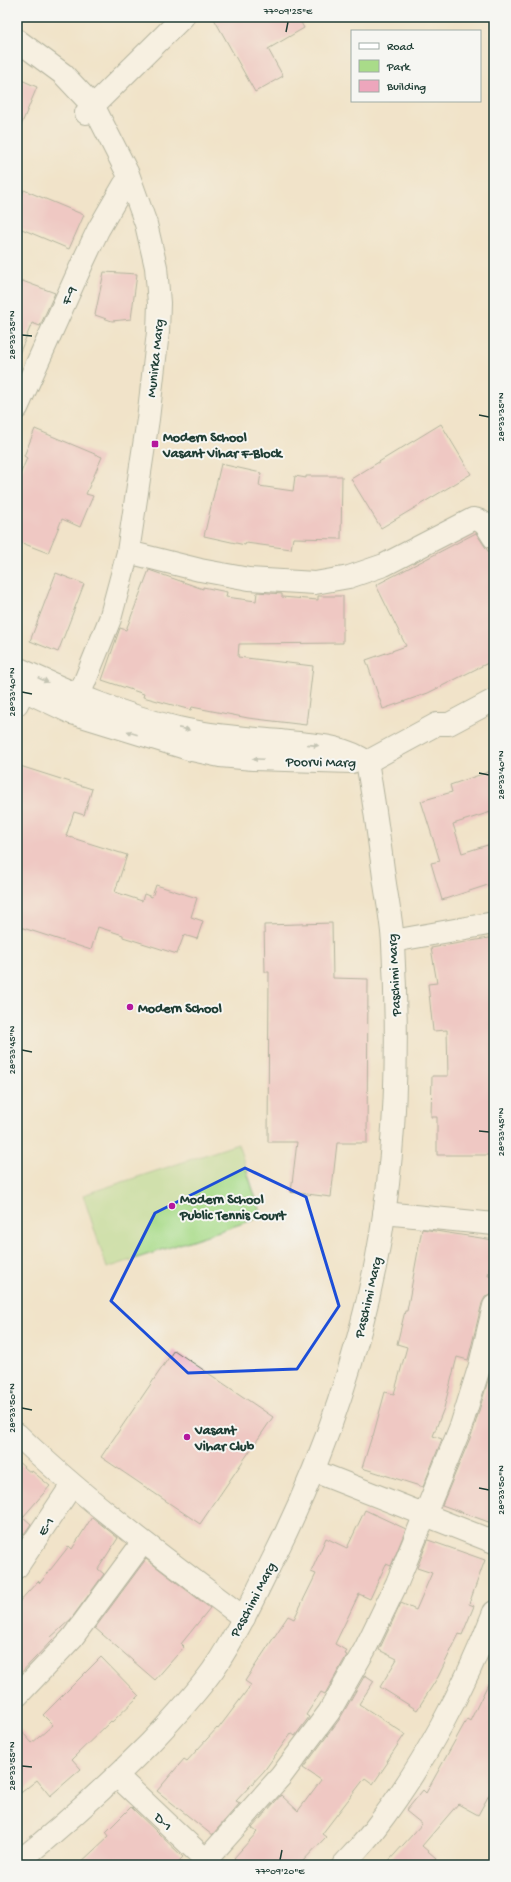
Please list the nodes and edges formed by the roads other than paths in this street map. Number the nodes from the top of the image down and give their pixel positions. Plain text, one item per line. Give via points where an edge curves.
1 (183, 17) edge
2 (17, 40) edge
3 (17, 55) edge
4 (90, 110) junction
5 (124, 184) junction
6 (17, 408) edge
7 (494, 538) edge
8 (128, 552) junction
9 (17, 668) edge
10 (19, 694) edge
11 (494, 700) edge
12 (71, 702) junction
13 (368, 767) junction
14 (494, 923) edge
15 (393, 941) junction
16 (384, 1213) junction
17 (494, 1224) edge
18 (494, 1306) edge
19 (17, 1434) edge
20 (314, 1471) junction
21 (72, 1485) junction
22 (426, 1514) junction
23 (143, 1542) junction
24 (494, 1542) edge
25 (21, 1553) edge
26 (494, 1612) edge
27 (244, 1618) junction
28 (490, 1634) edge
29 (17, 1696) edge
30 (117, 1776) junction
31 (17, 1863) edge
32 (209, 1863) edge
33 (343, 1865) edge

1 - 4 street
2 - 4 street, Munirka Marg via 64,74
3 - 4 street, Munirka Marg via 55,79
4 - 5 street, Munirka Marg
4 - 8 street, Munirka Marg via 128,174 146,224 156,267 158,332
5 - 6 street, F-9 via 98,230
5 - 12 street, Munirka Marg via 144,238 149,262 150,322 119,561
7 - 8 street via 479,520 464,522 384,564 349,577 315,583 249,579
8 - 12 street, Munirka Marg via 110,619
9 -> 12 street, Poorvi Marg
10 - 12 street, Poorvi Marg
11 - 13 street via 449,724 442,735
12 - 13 street, Poorvi Marg via 144,736 192,750 220,756
13 - 15 street, Paschimi Marg
14 - 15 street
15 - 16 street, Paschimi Marg via 396,1030 393,1114
16 - 17 street
16 - 20 street, Paschimi Marg via 376,1262 358,1336
18 - 22 street via 480,1365 461,1426
19 - 21 street
20 - 22 street
20 - 27 street, Paschimi Marg
21 - 23 street
21 - 25 street, E-1
22 - 24 street
22 - 32 street via 365,1649 329,1712 281,1776
23 - 27 street
23 - 29 street via 72,1638
26 - 28 street
27 - 30 street, Paschimi Marg via 213,1670 174,1717
28 - 33 street via 411,1776 373,1831
30 - 31 street, Paschimi Marg
30 - 32 street, D-1

